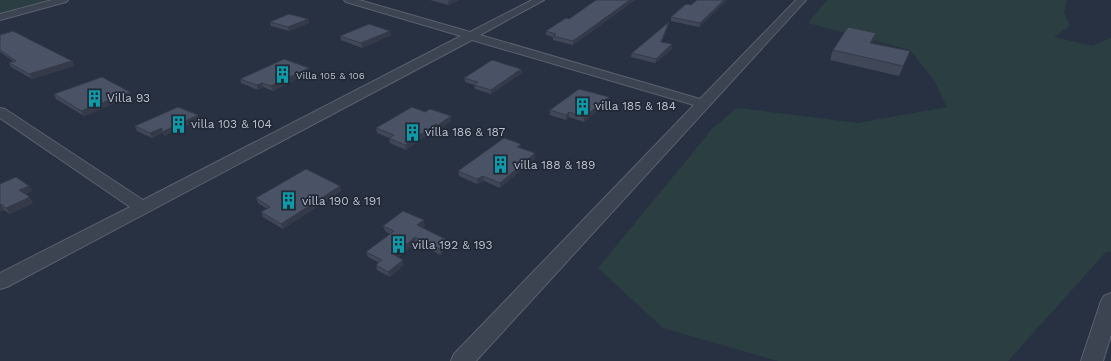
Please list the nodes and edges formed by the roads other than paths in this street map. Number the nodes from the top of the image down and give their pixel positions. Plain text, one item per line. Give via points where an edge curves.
1 (63, 0) edge
2 (349, 0) edge
3 (539, 0) edge
4 (801, 0) edge
5 (0, 17) edge
6 (471, 36) junction
7 (704, 104) junction
8 (0, 112) edge
9 (142, 207) junction
10 (0, 282) edge
11 (1111, 301) edge
12 (462, 361) edge
13 (1092, 361) edge

1 - 5 street
2 - 6 street
3 - 6 street
4 - 7 street
6 - 7 street
6 - 9 street
7 - 12 street
8 - 9 street
9 - 10 street
11 - 13 street

